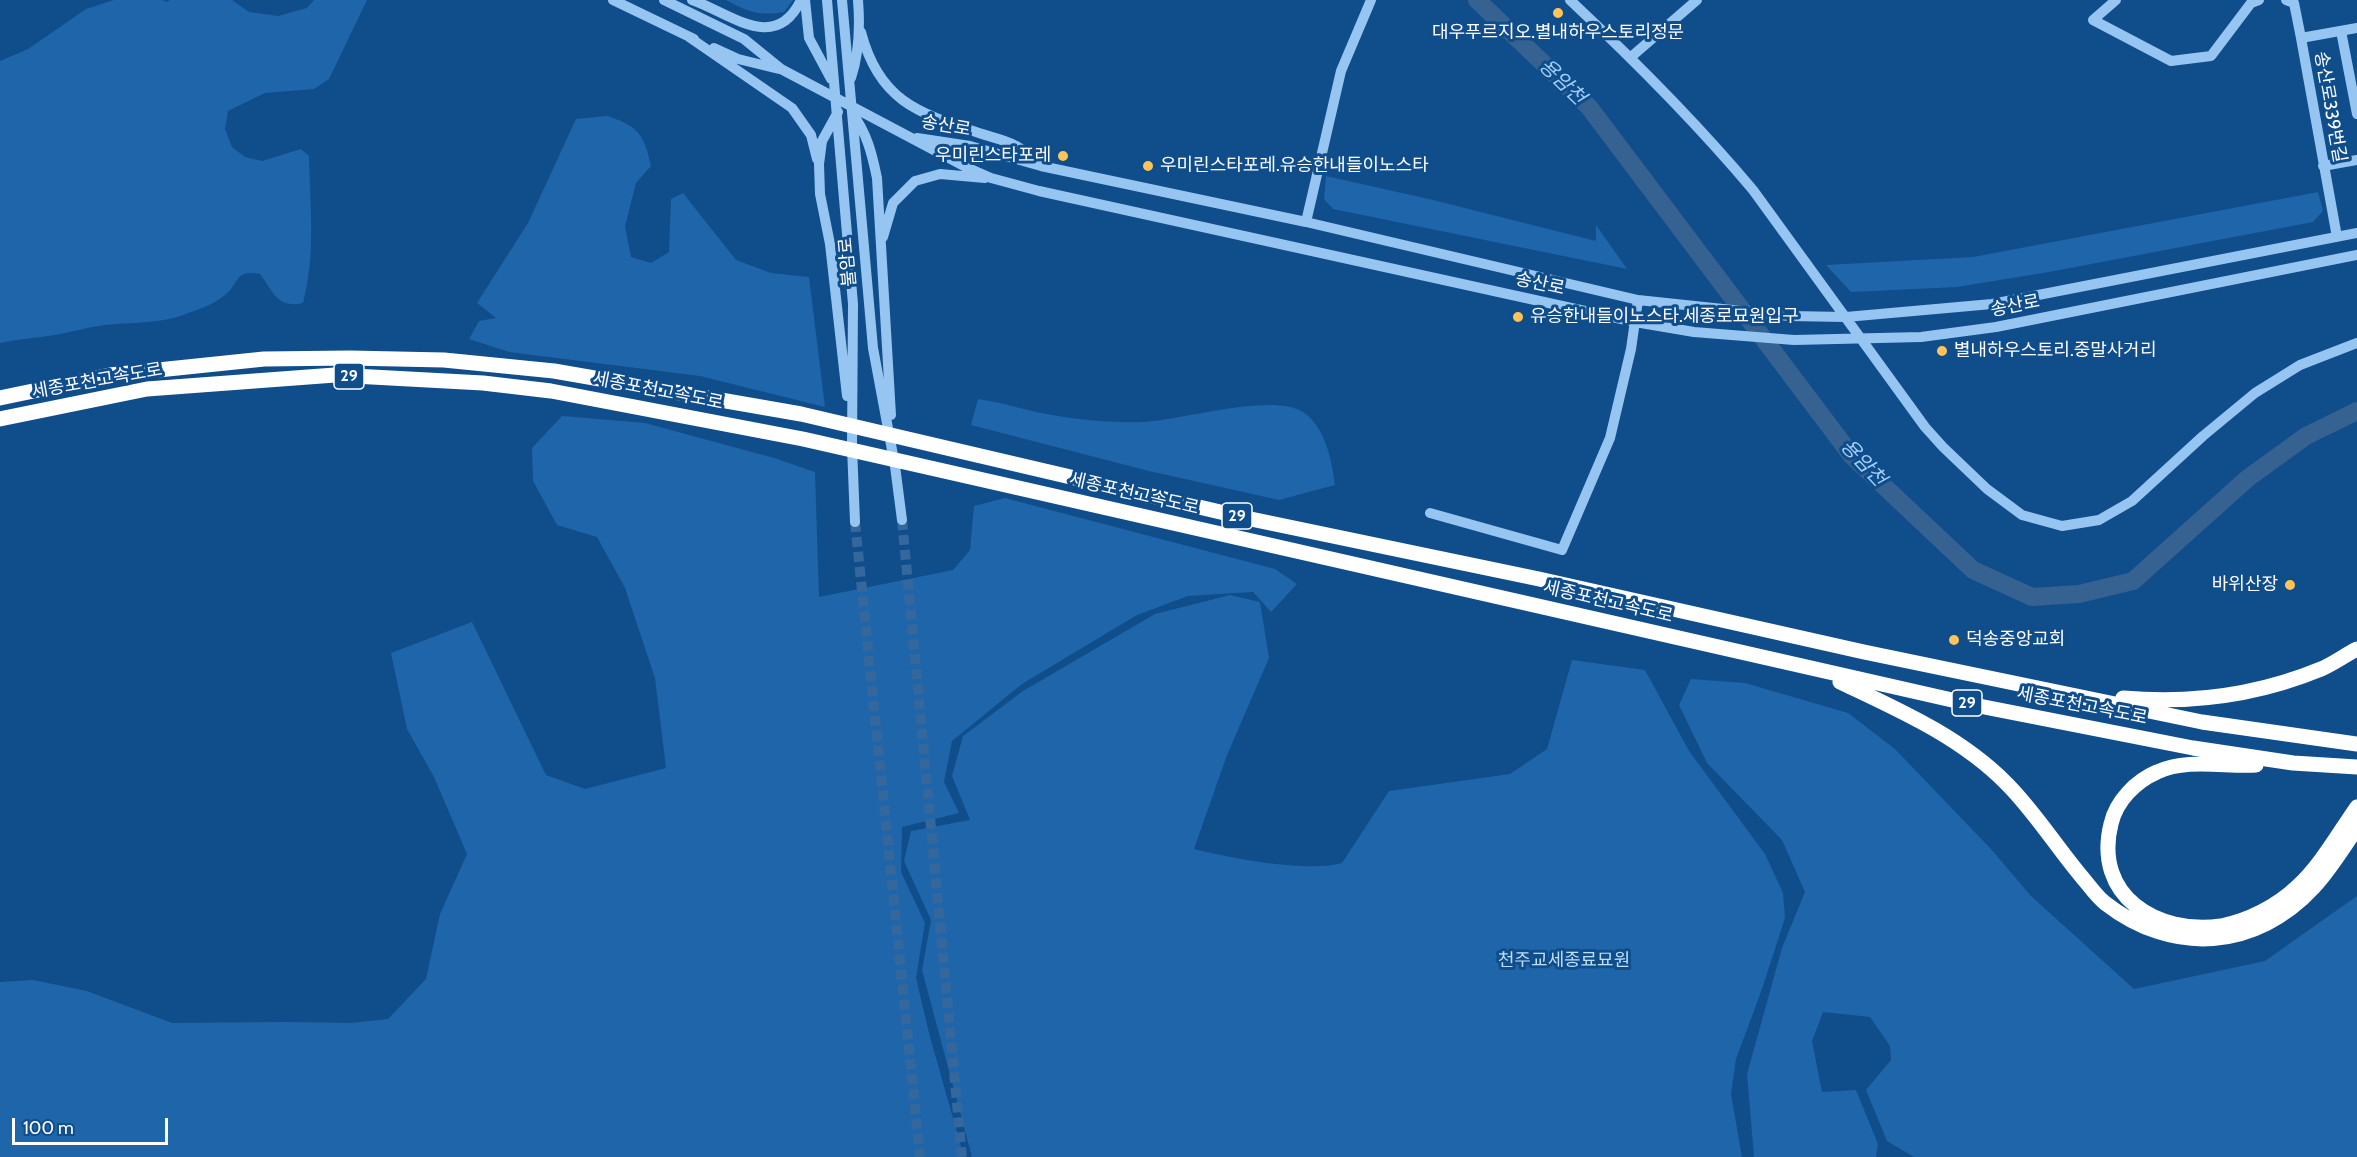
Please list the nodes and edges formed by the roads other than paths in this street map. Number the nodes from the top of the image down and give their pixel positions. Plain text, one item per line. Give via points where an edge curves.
1 (613, 0) edge
2 (664, 0) edge
3 (692, 0) edge
4 (803, 0) edge
5 (827, 0) edge
6 (842, 0) edge
7 (1371, 0) edge
8 (1570, 0) edge
9 (1697, 0) edge
10 (2116, 0) edge
11 (2259, 0) edge
12 (2286, 0) edge
13 (858, 2) edge
14 (859, 25) junction
15 (2357, 28) edge
16 (2341, 31) junction
17 (689, 37) junction
18 (2301, 38) junction
19 (1631, 57) junction
20 (781, 69) junction
21 (844, 102) junction
22 (2357, 114) edge
23 (908, 136) junction
24 (2357, 160) edge
25 (819, 164) junction
26 (1041, 166) junction
27 (2323, 166) junction
28 (991, 178) junction
29 (1306, 222) junction
30 (2357, 233) edge
31 (2337, 237) junction
32 (880, 249) junction
33 (2357, 255) edge
34 (1638, 300) junction
35 (1846, 317) junction
36 (1635, 322) junction
37 (1863, 339) junction
38 (2357, 343) edge
39 (0, 398) edge
40 (0, 419) edge
41 (852, 447) junction
42 (895, 466) junction
43 (1430, 513) dead end
44 (902, 520) tunnel mouth
45 (855, 522) tunnel mouth
46 (2357, 649) edge
47 (1816, 670) junction
48 (2053, 691) junction
49 (2357, 744) edge
50 (2293, 764) junction
51 (2357, 767) edge
52 (2357, 807) edge
53 (2357, 828) edge

1 - 17 street, 송산로
2 - 20 street, 송산로 via 744,39
3 - 4 street via 754,27 776,26 794,15
4 - 21 street via 809,38
5 - 41 street, 불암로 via 853,304
6 - 42 street, 불암로 via 873,348
7 - 29 street via 1341,71
8 - 19 street
9 - 19 street
10 - 11 street via 2093,20 2171,61 2211,56 2251,3
12 - 18 street via 2294,3
13 - 14 street
14 - 21 street via 855,69
14 - 26 street via 866,53 900,100 934,118 1015,145
15 - 16 street, 송산로339번길
16 - 18 street, 송산로339번길
16 - 22 street
17 - 20 street, 송산로 via 738,59
17 - 25 street via 792,108 811,135
18 - 27 street, 송산로339번길
19 - 35 street via 1753,190
20 - 21 street, 송산로
21 - 23 street, 송산로
21 - 25 street via 822,141
21 - 32 street via 870,144 877,178
23 - 26 street, 송산로 via 970,146
23 - 28 street, 송산로
24 - 27 street
25 - 41 street
26 - 29 street, 송산로
27 - 31 street, 송산로339번길
28 - 32 street via 940,174 915,182 893,203
28 - 36 street, 송산로
29 - 34 street, 송산로
30 - 31 street, 송산로
31 - 35 street, 송산로 via 1992,304
32 - 42 street
33 - 37 street, 송산로 via 1996,327 1921,337
34 - 35 street, 송산로 via 1789,316
34 - 36 street
35 - 37 street
36 - 37 street, 송산로 via 1694,332 1794,340
36 - 43 street via 1610,438 1562,550
37 - 38 street via 1925,427 1987,489 2022,515 2062,526 2099,520 2132,501 2255,393 2300,365
39 - 48 highway, 세종포천고속도로 / 29 via 110,375 264,359 444,360 554,371 801,414 1246,518
40 - 47 highway, 세종포천고속도로 / 29 via 147,389 335,375 551,391 803,439
41 - 45 street, 불암로
42 - 44 street, 불암로
46 - 48 highway via 2322,668 2242,693 2203,699 2153,700
47 - 50 highway, 세종포천고속도로 / 29 via 2193,748
47 - 53 highway via 1913,717 1965,748 2007,784 2104,903 2166,935 2224,938 2270,923 2315,887
48 - 49 highway, 세종포천고속도로 / 29 via 2202,722
50 - 51 highway, 세종포천고속도로 / 29
50 - 52 highway via 2176,766 2135,786 2116,809 2108,834 2109,864 2121,891 2140,910 2171,924 2206,927 2239,921 2267,909 2297,887

